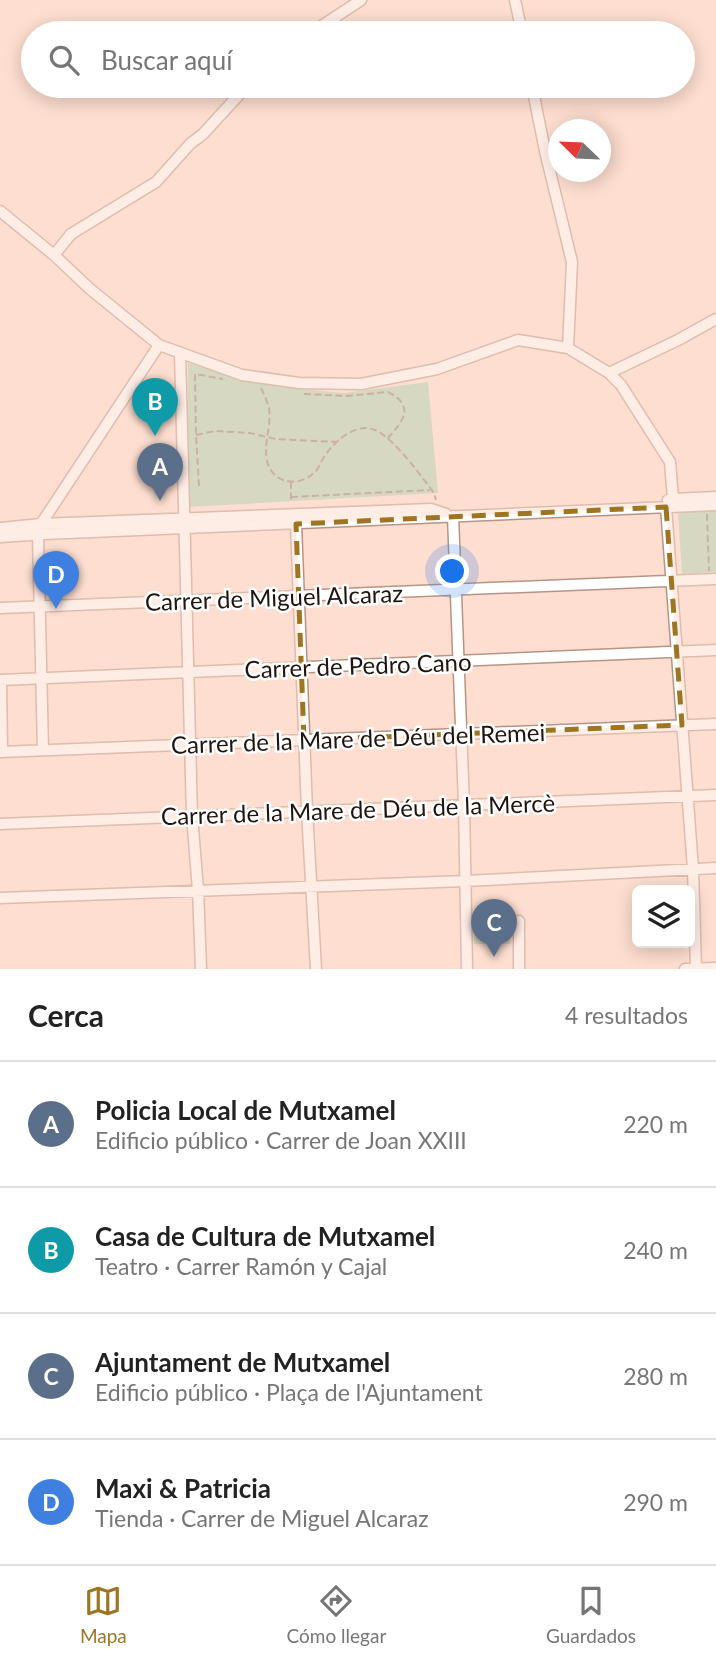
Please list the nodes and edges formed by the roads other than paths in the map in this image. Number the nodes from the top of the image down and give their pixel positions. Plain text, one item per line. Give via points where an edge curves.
1 (361, 0) edge
2 (515, 0) edge
3 (329, 21) edge
4 (519, 21) edge
5 (236, 98) edge
6 (534, 98) edge
7 (0, 211) edge
8 (54, 255) junction
9 (716, 319) edge
10 (159, 345) junction
11 (568, 348) junction
12 (180, 353) junction
13 (609, 373) junction
14 (716, 497) edge
15 (669, 503) junction
16 (711, 505) edge
17 (453, 516) junction
18 (184, 523) junction
19 (296, 524) junction
20 (0, 528) edge
21 (41, 531) junction
22 (0, 537) edge
23 (713, 579) edge
24 (671, 581) junction
25 (456, 590) junction
26 (299, 596) junction
27 (186, 601) junction
28 (40, 607) junction
29 (0, 608) edge
30 (716, 650) edge
31 (677, 652) junction
32 (458, 661) junction
33 (302, 667) junction
34 (188, 672) junction
35 (42, 678) junction
36 (0, 680) edge
37 (716, 724) edge
38 (682, 725) junction
39 (461, 734) junction
40 (304, 740) junction
41 (190, 745) junction
42 (43, 751) junction
43 (1, 752) edge
44 (716, 795) edge
45 (687, 796) junction
46 (464, 805) junction
47 (307, 811) junction
48 (192, 816) junction
49 (0, 824) edge
50 (716, 868) edge
51 (693, 869) junction
52 (465, 881) junction
53 (311, 887) junction
54 (198, 890) junction
55 (0, 898) edge
56 (519, 921) joint
57 (466, 922) junction
58 (716, 968) edge
59 (201, 969) edge
60 (316, 969) edge
61 (467, 969) edge
62 (519, 969) edge
63 (685, 969) edge
64 (696, 969) edge

1 - 3 street
2 - 4 street
5 - 8 street via 156,182 71,234
6 - 11 street via 572,262
7 - 8 street
8 - 10 street
9 - 13 street
10 - 12 street
10 - 21 street
11 - 12 street via 518,340 437,369 361,384 299,383 242,375
11 - 13 street
12 - 18 street
13 - 15 street via 670,462
14 - 15 street
15 - 16 street
15 - 17 street via 648,508
15 - 24 street
17 - 18 street via 431,509
17 - 19 street
17 - 25 street
18 - 19 street
18 - 21 street
18 - 27 street
19 - 26 street
20 - 21 street
21 - 22 street
21 - 28 street
23 - 24 street, Carrer de Miguel Alcaraz
24 - 25 street, Carrer de Miguel Alcaraz
24 - 31 street
25 - 26 street, Carrer de Miguel Alcaraz
25 - 32 street
26 - 27 street, Carrer de Miguel Alcaraz
26 - 33 street
27 - 28 street, Carrer de Miguel Alcaraz
27 - 34 street
28 - 29 street, Carrer de Miguel Alcaraz
28 - 35 street
30 - 31 street, Carrer de Pedro Cano
31 - 32 street, Carrer de Pedro Cano
31 - 38 street
32 - 33 street, Carrer de Pedro Cano
32 - 39 street
33 - 34 street, Carrer de Pedro Cano
33 - 40 street
34 - 35 street, Carrer de Pedro Cano
34 - 41 street
35 - 36 street, Carrer de Pedro Cano
35 - 42 street
36 - 43 street
37 - 38 street, Carrer de la Mare de Déu del Remei
38 - 39 street, Carrer de la Mare de Déu del Remei
38 - 45 street
39 - 40 street, Carrer de la Mare de Déu del Remei
39 - 46 street
40 - 41 street, Carrer de la Mare de Déu del Remei
40 - 47 street
41 - 42 street, Carrer de la Mare de Déu del Remei
41 - 48 street
42 - 43 street, Carrer de la Mare de Déu del Remei
44 - 45 street, Carrer de la Mare de Déu de la Mercè
45 - 46 street, Carrer de la Mare de Déu de la Mercè
45 - 51 street
46 - 47 street, Carrer de la Mare de Déu de la Mercè
46 - 52 street
47 - 48 street, Carrer de la Mare de Déu de la Mercè
47 - 53 street
48 - 49 street, Carrer de la Mare de Déu de la Mercè
48 - 54 street
50 - 51 street
51 - 52 street
51 - 64 street
52 - 53 street
52 - 57 street
53 - 54 street
53 - 60 street
54 - 55 street
54 - 59 street
56 - 57 street
56 - 62 street
57 - 61 street
58 - 64 street
63 - 64 street

